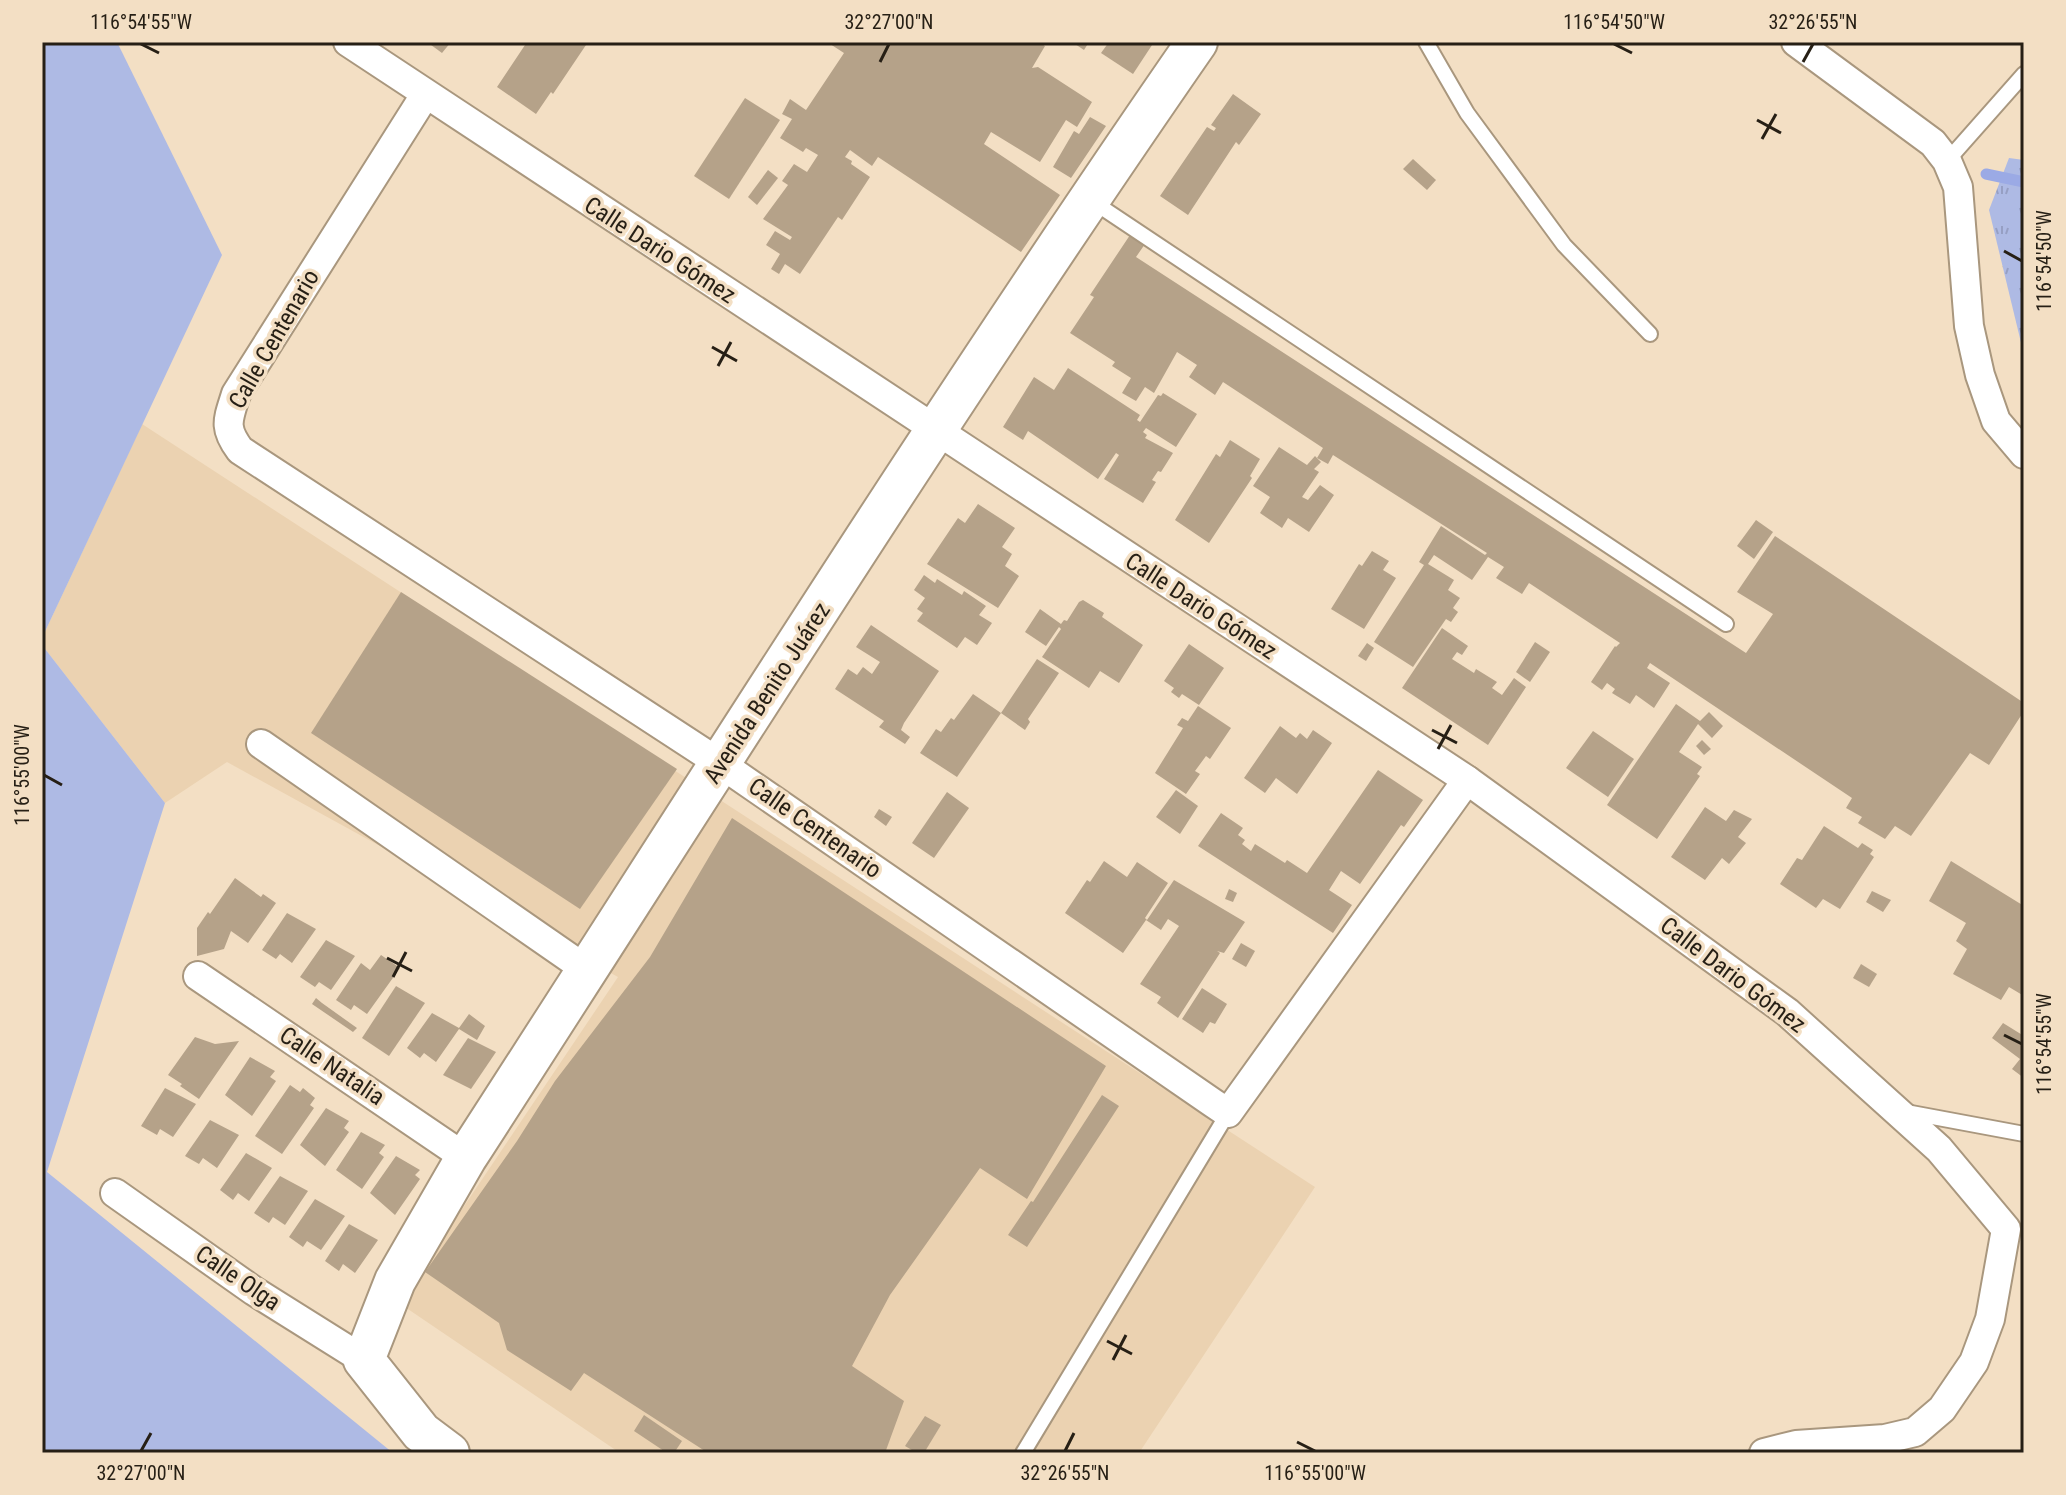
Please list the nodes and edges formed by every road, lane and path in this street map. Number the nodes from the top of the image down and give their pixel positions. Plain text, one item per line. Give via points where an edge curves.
1 (348, 42) edge
2 (1197, 42) edge
3 (1426, 42) edge
4 (1796, 42) edge
5 (2024, 74) edge
6 (425, 95) junction
7 (1947, 161) junction
8 (1089, 198) junction
9 (1650, 334) dead end
10 (935, 431) junction
11 (2024, 454) edge
12 (1726, 624) dead end
13 (261, 744) dead end
14 (721, 764) junction
15 (1467, 780) junction
16 (587, 970) junction
17 (198, 976) dead end
18 (1898, 1111) junction
19 (1228, 1113) junction
20 (2024, 1134) edge
21 (466, 1158) junction
22 (115, 1193) dead end
23 (364, 1360) junction
24 (449, 1453) edge
25 (1023, 1453) edge
26 (1764, 1453) edge

1 - 6 street, Calle Dario Gómez
2 - 8 street, Avenida Benito Juárez
3 - 9 lane via 1467,113 1564,245
4 - 7 street via 1933,143
5 - 7 lane
6 - 10 street, Calle Dario Gómez
6 - 14 street, Calle Centenario via 236,394 229,434 240,450
7 - 11 street via 1958,187 1969,326 1980,375 1996,421
8 - 10 street, Avenida Benito Juárez
8 - 12 lane
10 - 14 street, Avenida Benito Juárez
10 - 15 street, Calle Dario Gómez
13 - 16 street
14 - 16 street, Avenida Benito Juárez
14 - 19 street, Calle Centenario
15 - 18 street, Calle Dario Gómez via 1787,1012
15 - 19 street
16 - 21 street, Avenida Benito Juárez
17 - 21 street, Calle Natalia
18 - 20 lane
18 - 26 street, Calle Dario Gómez via 1939,1149 2006,1229 1990,1319 1974,1362 1942,1409 1915,1432
19 - 25 lane
21 - 23 street, Avenida Benito Juárez via 395,1281
22 - 23 street, Calle Olga
23 - 24 street via 421,1432

